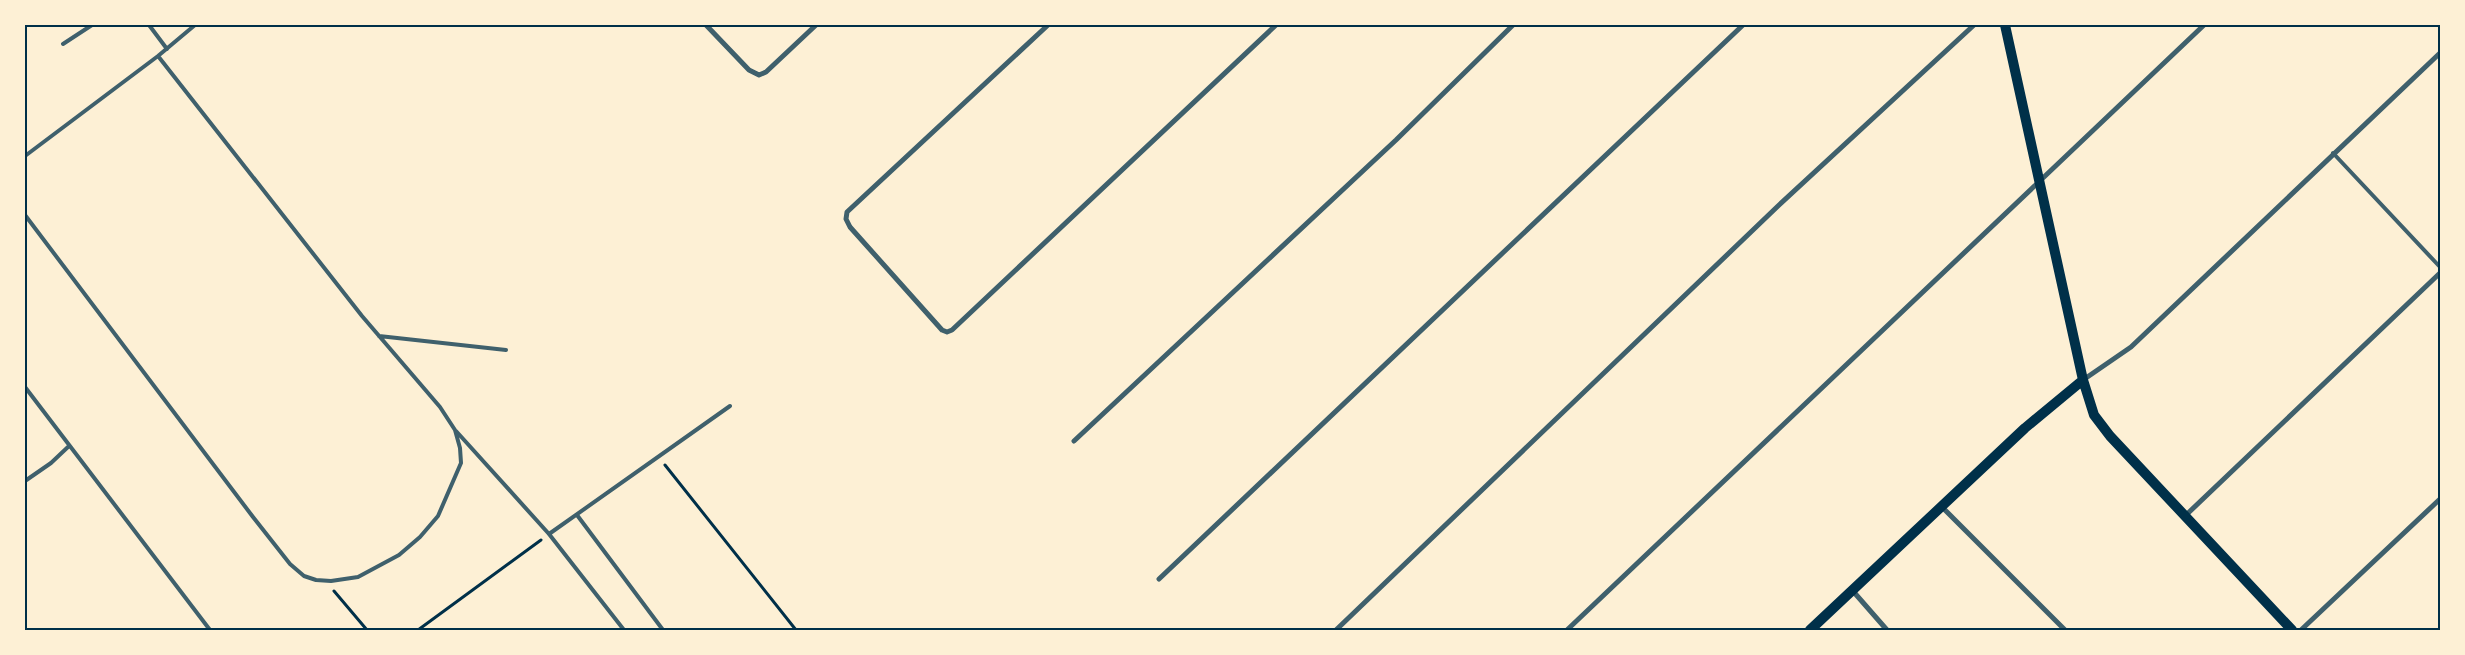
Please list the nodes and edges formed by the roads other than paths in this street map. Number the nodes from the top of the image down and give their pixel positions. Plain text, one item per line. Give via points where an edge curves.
1 (92, 25) edge
2 (149, 25) edge
3 (195, 25) edge
4 (706, 25) edge
5 (816, 25) edge
6 (1048, 25) edge
7 (1276, 25) edge
8 (1513, 25) edge
9 (1743, 25) edge
10 (1974, 25) edge
11 (2005, 25) edge
12 (2204, 25) edge
13 (63, 44) dead end
14 (167, 49) junction
15 (2440, 53) edge
16 (158, 56) junction
17 (2333, 153) junction
18 (25, 156) edge
19 (2039, 181) junction
20 (25, 215) edge
21 (2440, 267) edge
22 (2440, 273) edge
23 (379, 336) junction
24 (506, 350) dead end
25 (2083, 380) junction
26 (25, 388) edge
27 (730, 406) dead end
28 (455, 430) junction
29 (1074, 441) dead end
30 (69, 446) junction
31 (25, 481) edge
32 (2440, 499) edge
33 (1940, 506) junction
34 (577, 515) junction
35 (2185, 516) junction
36 (548, 535) junction
37 (1159, 579) dead end
38 (1852, 590) junction
39 (210, 630) edge
40 (624, 630) edge
41 (663, 630) edge
42 (1336, 630) edge
43 (1567, 630) edge
44 (1810, 630) edge
45 (1887, 630) edge
46 (2065, 630) edge
47 (2292, 630) edge
48 (2301, 630) edge

1 - 13 lane
2 - 14 lane
3 - 14 lane
4 - 5 street via 754,74 759,75
6 - 7 street via 847,212 850,227 947,332
8 - 29 street via 1396,140
9 - 37 street
10 - 42 street via 1778,206
11 - 19 main road
12 - 19 street
14 - 16 lane
15 - 17 street
16 - 18 lane
16 - 23 lane
17 - 21 lane
17 - 25 street via 2131,346
19 - 25 main road
19 - 43 street
20 - 28 lane via 290,564 304,576 325,581 358,577 399,555 426,530 438,516 461,463
22 - 35 street
23 - 24 lane
23 - 28 lane via 440,407
25 - 33 main road
25 - 35 main road via 2101,426
26 - 30 lane
27 - 34 lane
28 - 36 lane
30 - 31 lane
30 - 39 lane
32 - 48 street
33 - 38 main road
33 - 46 street
34 - 36 lane
34 - 41 lane
35 - 47 main road
36 - 40 lane
38 - 44 main road
38 - 45 street

